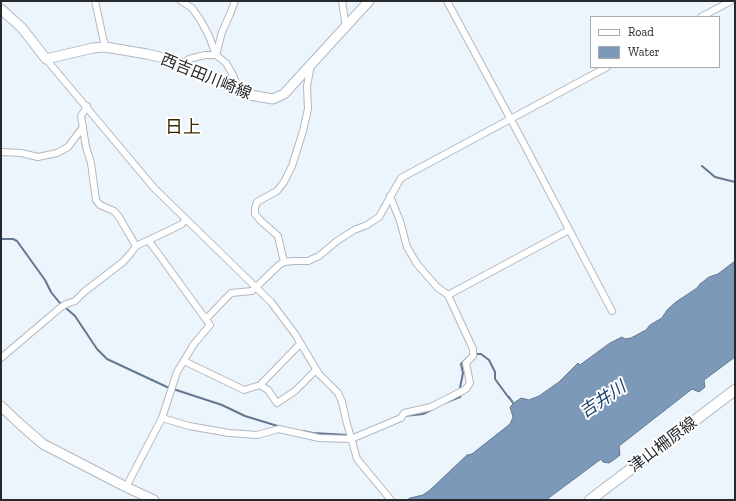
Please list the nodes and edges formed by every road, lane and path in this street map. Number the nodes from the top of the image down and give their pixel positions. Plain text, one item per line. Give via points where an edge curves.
1 (95, 1) edge
2 (181, 1) edge
3 (234, 1) edge
4 (342, 1) edge
5 (369, 1) edge
6 (447, 1) edge
7 (731, 1) edge
8 (1, 9) edge
9 (703, 16) edge
10 (348, 25) junction
11 (105, 47) junction
12 (216, 55) junction
13 (46, 59) junction
14 (183, 64) junction
15 (311, 64) junction
16 (605, 68) edge
17 (233, 90) junction
18 (86, 106) junction
19 (511, 119) junction
20 (83, 128) junction
21 (1, 152) edge
22 (390, 196) junction
23 (186, 219) junction
24 (569, 230) junction
25 (149, 241) junction
26 (136, 246) junction
27 (284, 262) junction
28 (256, 288) junction
29 (448, 295) junction
30 (612, 311) dead end
31 (206, 319) junction
32 (300, 344) junction
33 (1, 358) edge
34 (184, 360) junction
35 (316, 370) junction
36 (260, 385) junction
37 (735, 390) edge
38 (1, 406) edge
39 (162, 418) junction
40 (351, 439) junction
41 (126, 487) junction
42 (154, 500) edge
43 (391, 500) edge
44 (590, 500) edge

1 - 11 street
2 - 12 street via 192,8 201,21
3 - 12 street
4 - 10 street
5 - 10 main road, 西吉田川崎線
6 - 19 street
7 - 9 street
8 - 13 main road via 22,28
10 - 15 main road, 西吉田川崎線
11 - 13 main road, 西吉田川崎線
11 - 14 main road, 西吉田川崎線 via 154,55
12 - 14 street via 189,59
12 - 17 street via 226,63 233,75 236,83
13 - 18 street
14 - 17 main road, 西吉田川崎線
15 - 17 main road, 西吉田川崎線 via 284,94 273,99
15 - 27 street via 307,86 308,108 292,166 277,191 257,202 255,208 258,218 278,236
16 - 19 street
18 - 20 street via 81,116
18 - 23 street via 154,188
19 - 22 street via 401,178
19 - 24 street
20 - 21 street via 68,147 57,153 38,157
20 - 26 street via 96,200 100,205 114,211
22 - 27 street via 379,217 337,241 319,256 308,261
22 - 29 street via 407,247 417,264 437,287
23 - 25 street via 182,224
23 - 28 street
24 - 29 street
24 - 30 street
25 - 26 street
25 - 31 street
26 - 33 street via 123,262 75,301 60,308
27 - 28 street
28 - 31 street via 252,291 231,293
28 - 32 street via 271,302
29 - 40 street via 473,348 473,356 466,363 470,383 466,389 430,407 404,413 401,418
31 - 34 street via 210,324
32 - 35 street
32 - 36 street
34 - 36 street via 244,390
34 - 39 street via 177,372
35 - 36 street via 295,392 277,403 268,390
35 - 40 street via 338,393
37 - 44 main road, 津山柵原線
38 - 41 main road via 43,444
39 - 40 street via 189,426 237,434 257,435 279,429 319,438
39 - 41 street
40 - 43 street via 357,459
41 - 42 main road

